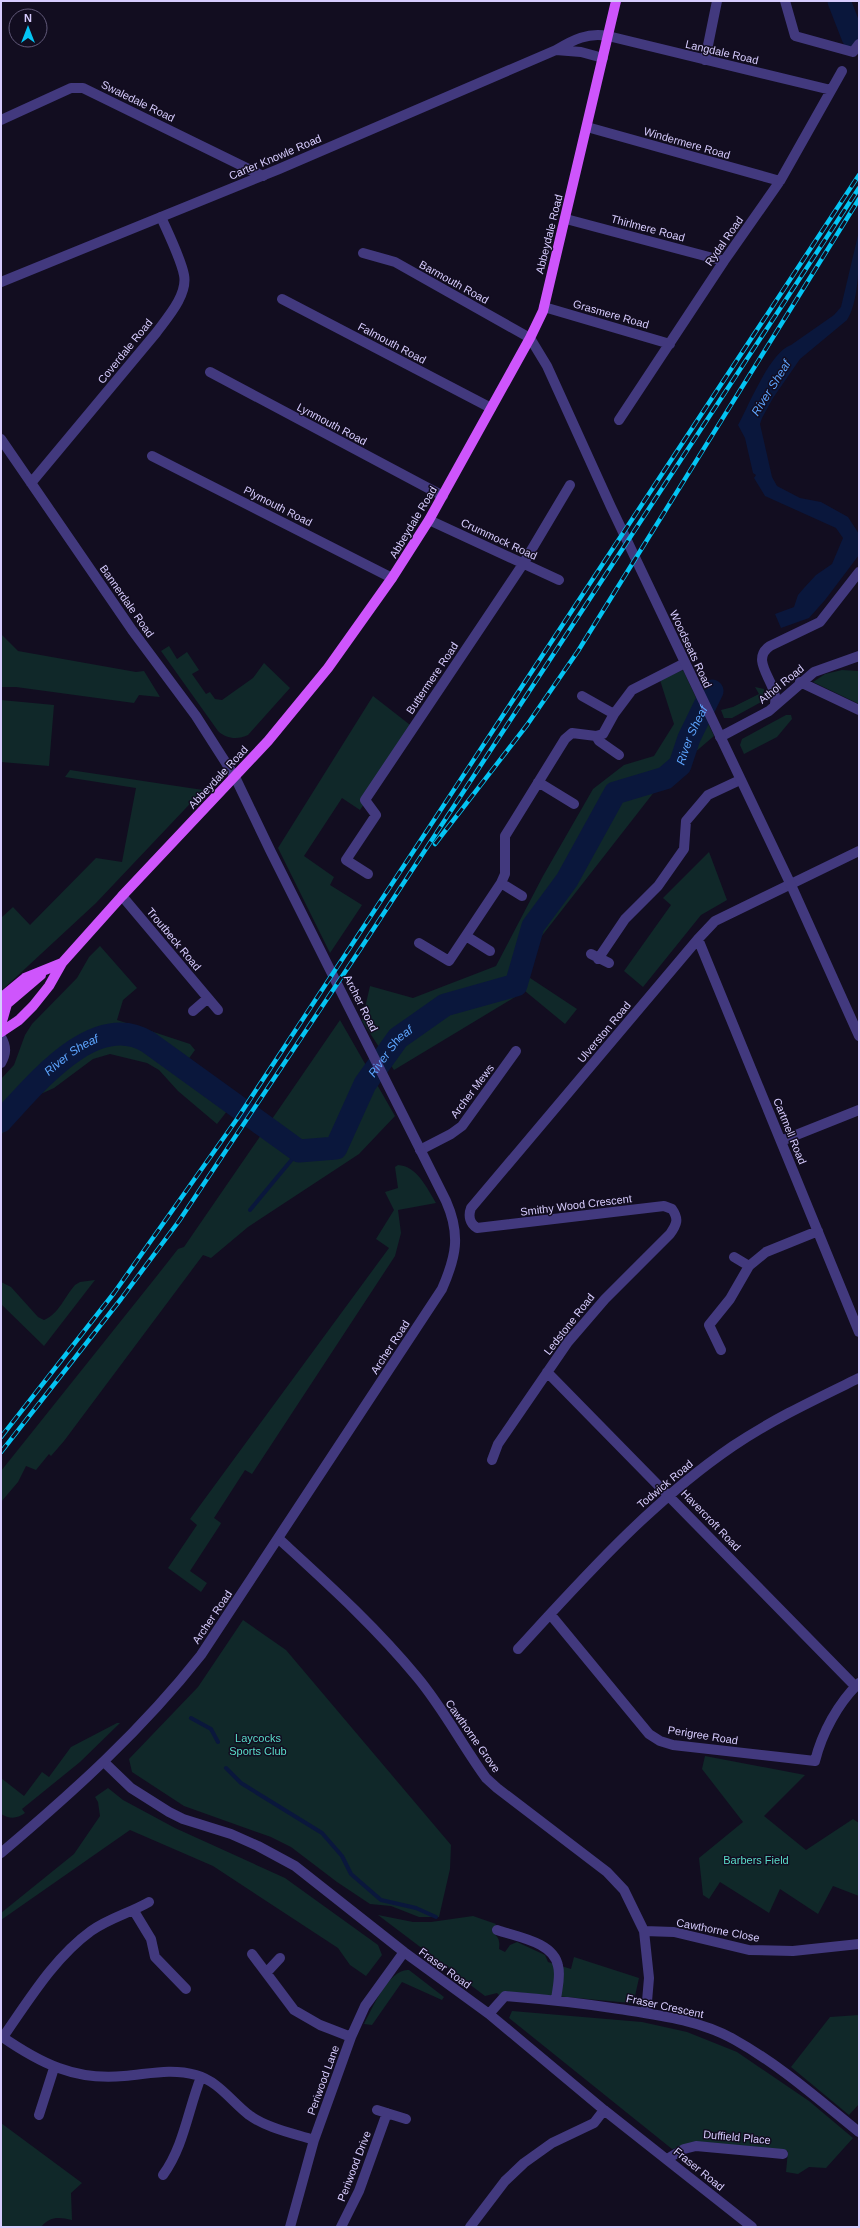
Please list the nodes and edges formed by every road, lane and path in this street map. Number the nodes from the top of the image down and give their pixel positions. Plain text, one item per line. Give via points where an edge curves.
1 (616, 1) edge
2 (717, 1) edge
3 (785, 1) edge
4 (608, 36) junction
5 (856, 48) edge
6 (556, 50) junction
7 (603, 58) junction
8 (705, 60) junction
9 (842, 71) dead end
10 (831, 90) junction
11 (1, 120) edge
12 (587, 127) junction
13 (263, 176) junction
14 (780, 181) junction
15 (161, 217) junction
16 (566, 219) junction
17 (364, 253) dead end
18 (724, 261) junction
19 (1, 282) edge
20 (282, 299) dead end
21 (544, 306) junction
22 (530, 338) junction
23 (670, 344) junction
24 (210, 372) dead end
25 (491, 408) junction
26 (619, 420) dead end
27 (1, 439) edge
28 (152, 456) dead end
29 (31, 483) junction
30 (570, 485) dead end
31 (443, 496) junction
32 (429, 520) junction
33 (523, 564) junction
34 (859, 572) edge
35 (392, 578) junction
36 (559, 580) dead end
37 (859, 656) edge
38 (685, 663) junction
39 (800, 682) junction
40 (582, 696) dead end
41 (775, 704) junction
42 (859, 710) edge
43 (614, 714) junction
44 (719, 735) junction
45 (596, 736) junction
46 (619, 755) dead end
47 (235, 776) junction
48 (740, 780) junction
49 (538, 782) junction
50 (574, 804) dead end
51 (859, 852) edge
52 (368, 874) dead end
53 (501, 883) junction
54 (791, 885) junction
55 (122, 896) junction
56 (522, 896) dead end
57 (466, 936) junction
58 (698, 939) junction
59 (419, 943) dead end
60 (490, 951) dead end
61 (62, 963) junction
62 (608, 964) dead end
63 (208, 998) junction
64 (3, 1004) edge
65 (218, 1010) dead end
66 (192, 1011) dead end
67 (1, 1025) edge
68 (1, 1032) edge
69 (859, 1036) edge
70 (1, 1037) edge
71 (516, 1051) dead end
72 (1, 1063) edge
73 (859, 1110) edge
74 (781, 1141) junction
75 (420, 1150) junction
76 (676, 1215) joint
77 (474, 1226) joint
78 (818, 1231) junction
79 (734, 1257) dead end
80 (750, 1266) junction
81 (859, 1332) edge
82 (721, 1350) dead end
83 (547, 1372) junction
84 (859, 1378) edge
85 (492, 1460) dead end
86 (670, 1496) junction
87 (279, 1539) junction
88 (550, 1614) junction
89 (518, 1649) dead end
90 (857, 1684) edge
91 (104, 1762) junction
92 (1, 1853) edge
93 (148, 1902) dead end
94 (134, 1911) junction
95 (497, 1930) dead end
96 (644, 1931) junction
97 (859, 1944) edge
98 (404, 1952) junction
99 (252, 1954) dead end
100 (280, 1958) dead end
101 (267, 1972) junction
102 (186, 1989) dead end
103 (556, 2000) junction
104 (646, 2013) junction
105 (489, 2014) junction
106 (2, 2036) edge
107 (351, 2037) junction
108 (54, 2068) junction
109 (201, 2077) junction
110 (604, 2110) junction
111 (39, 2115) dead end
112 (406, 2119) dead end
113 (859, 2132) edge
114 (314, 2140) junction
115 (783, 2154) dead end
116 (667, 2159) junction
117 (163, 2175) dead end
118 (290, 2227) edge
119 (341, 2227) edge
120 (470, 2227) edge
121 (752, 2227) edge

1 - 4 main road, Abbeydale Road
2 - 8 street
3 - 5 street via 795,36
4 - 6 street, Carter Knowle Road via 590,34 572,40
4 - 7 main road, Abbeydale Road
4 - 8 street, Langdale Road
6 - 7 street, Carter Knowle Road via 572,50
6 - 13 street, Carter Knowle Road
7 - 12 main road, Abbeydale Road
8 - 10 street, Langdale Road
9 - 10 street, Rydal Road
10 - 14 street, Rydal Road
11 - 13 street, Swaledale Road via 71,88 83,88
12 - 14 street, Windermere Road
12 - 16 main road, Abbeydale Road
13 - 15 street, Carter Knowle Road
14 - 18 street, Rydal Road
15 - 19 street, Carter Knowle Road
15 - 29 street, Coverdale Road via 184,276 183,289 175,306 156,333
16 - 18 street, Thirlmere Road
16 - 21 main road, Abbeydale Road
17 - 22 street, Barmouth Road via 395,262
18 - 23 street, Rydal Road
20 - 25 street, Falmouth Road
21 - 22 main road, Abbeydale Road
21 - 23 street, Grasmere Road
22 - 25 main road, Abbeydale Road
22 - 38 street, Woodseats Road via 547,366
23 - 26 street, Rydal Road
24 - 31 street, Lynmouth Road
25 - 31 main road, Abbeydale Road
27 - 29 street, Bannerdale Road
28 - 35 street, Plymouth Road
29 - 47 street, Bannerdale Road via 132,630 196,716
30 - 33 street, Buttermere Road
31 - 32 main road, Abbeydale Road
32 - 33 street, Crummock Road
32 - 35 main road, Abbeydale Road
33 - 36 street, Crummock Road
33 - 52 street, Buttermere Road via 365,800 376,815 346,860
34 - 41 street via 820,622 770,646 764,653 762,662 776,692
35 - 47 main road, Abbeydale Road via 328,668 268,741
37 - 39 street, Athol Road via 823,668
38 - 43 street via 632,690
38 - 44 street, Woodseats Road
39 - 41 street, Athol Road
39 - 42 street
40 - 43 street
41 - 44 street, Athol Road via 769,711
43 - 45 street via 603,734
44 - 48 street, Woodseats Road
45 - 46 street
45 - 49 street via 572,733 565,739
47 - 55 main road, Abbeydale Road
47 - 75 street, Archer Road
48 - 54 street, Woodseats Road
48 - 62 street via 708,795 686,821 684,850 658,886 625,919 594,956
49 - 50 street
49 - 53 street via 505,836 505,870
51 - 54 street, Ulverston Road
53 - 56 street
53 - 57 street
54 - 58 street, Ulverston Road via 715,921
54 - 69 street, Woodseats Road
55 - 61 main road, Abbeydale Road
55 - 63 street, Troutbeck Road
57 - 59 street via 449,961
57 - 60 street
58 - 74 street, Cartmell Road
58 - 77 street, Ulverston Road via 471,1208 469,1216
61 - 64 main road, Abbeydale Road via 45,971
61 - 68 main road, Abbeydale Road via 49,986 33,1006 19,1020
63 - 65 street, Troutbeck Road
63 - 66 street
64 - 67 main road
70 - 72 street via 6,1055
71 - 75 street, Archer Mews via 462,1126
73 - 74 street
74 - 78 street, Cartmell Road
75 - 87 street, Archer Road via 446,1201 455,1226 455,1248 448,1276 442,1290
76 - 77 street, Smithy Wood Crescent via 672,1208 664,1206 506,1226
76 - 83 street, Ledstone Road via 677,1224 670,1234 605,1299 568,1342
78 - 80 street via 766,1252
78 - 81 street, Cartmell Road
79 - 80 street
80 - 82 street via 709,1325
83 - 85 street, Ledstone Road via 498,1444
83 - 86 street, Havercroft Road
84 - 86 street, Todwick Road via 767,1424 722,1454
86 - 88 street, Todwick Road via 630,1530
86 - 90 street, Havercroft Road
87 - 91 street, Archer Road via 192,1666 162,1703
87 - 96 street, Cawthorne Grove via 353,1606 418,1678 486,1778 607,1872 624,1890
88 - 89 street, Todwick Road
88 - 90 street, Perigree Road via 649,1734 660,1741 708,1750 815,1761 819,1745 831,1721
91 - 92 street, Archer Road
91 - 98 street, Fraser Road via 131,1788 169,1812 231,1834 280,1856
93 - 94 street
94 - 102 street via 151,1939 155,1957
94 - 106 street via 109,1920 68,1949
95 - 103 street via 551,1952 559,1971
96 - 97 street, Cawthorne Close via 674,1932 756,1951 793,1951
96 - 104 street, Cawthorne Grove via 648,1978
98 - 105 street, Fraser Road
98 - 107 street, Periwood Lane via 366,2006
99 - 101 street
100 - 101 street
101 - 107 street via 294,2010 320,2025
103 - 104 street, Fraser Crescent
103 - 105 street, Fraser Crescent via 505,1996
104 - 113 street, Fraser Crescent via 705,2027 734,2040 765,2058
105 - 110 street, Fraser Road
106 - 108 street
107 - 114 street, Periwood Lane
108 - 109 street via 74,2074 101,2077 172,2071
108 - 111 street
109 - 114 street via 255,2118 268,2125
109 - 117 street via 182,2132 178,2152
110 - 116 street, Fraser Road
110 - 120 street via 594,2123 552,2143 524,2163 505,2181
112 - 119 street, Periwood Drive via 382,2111 359,2191
114 - 118 street, Periwood Lane
115 - 116 street, Duffield Place via 696,2146 684,2149
116 - 121 street, Fraser Road

